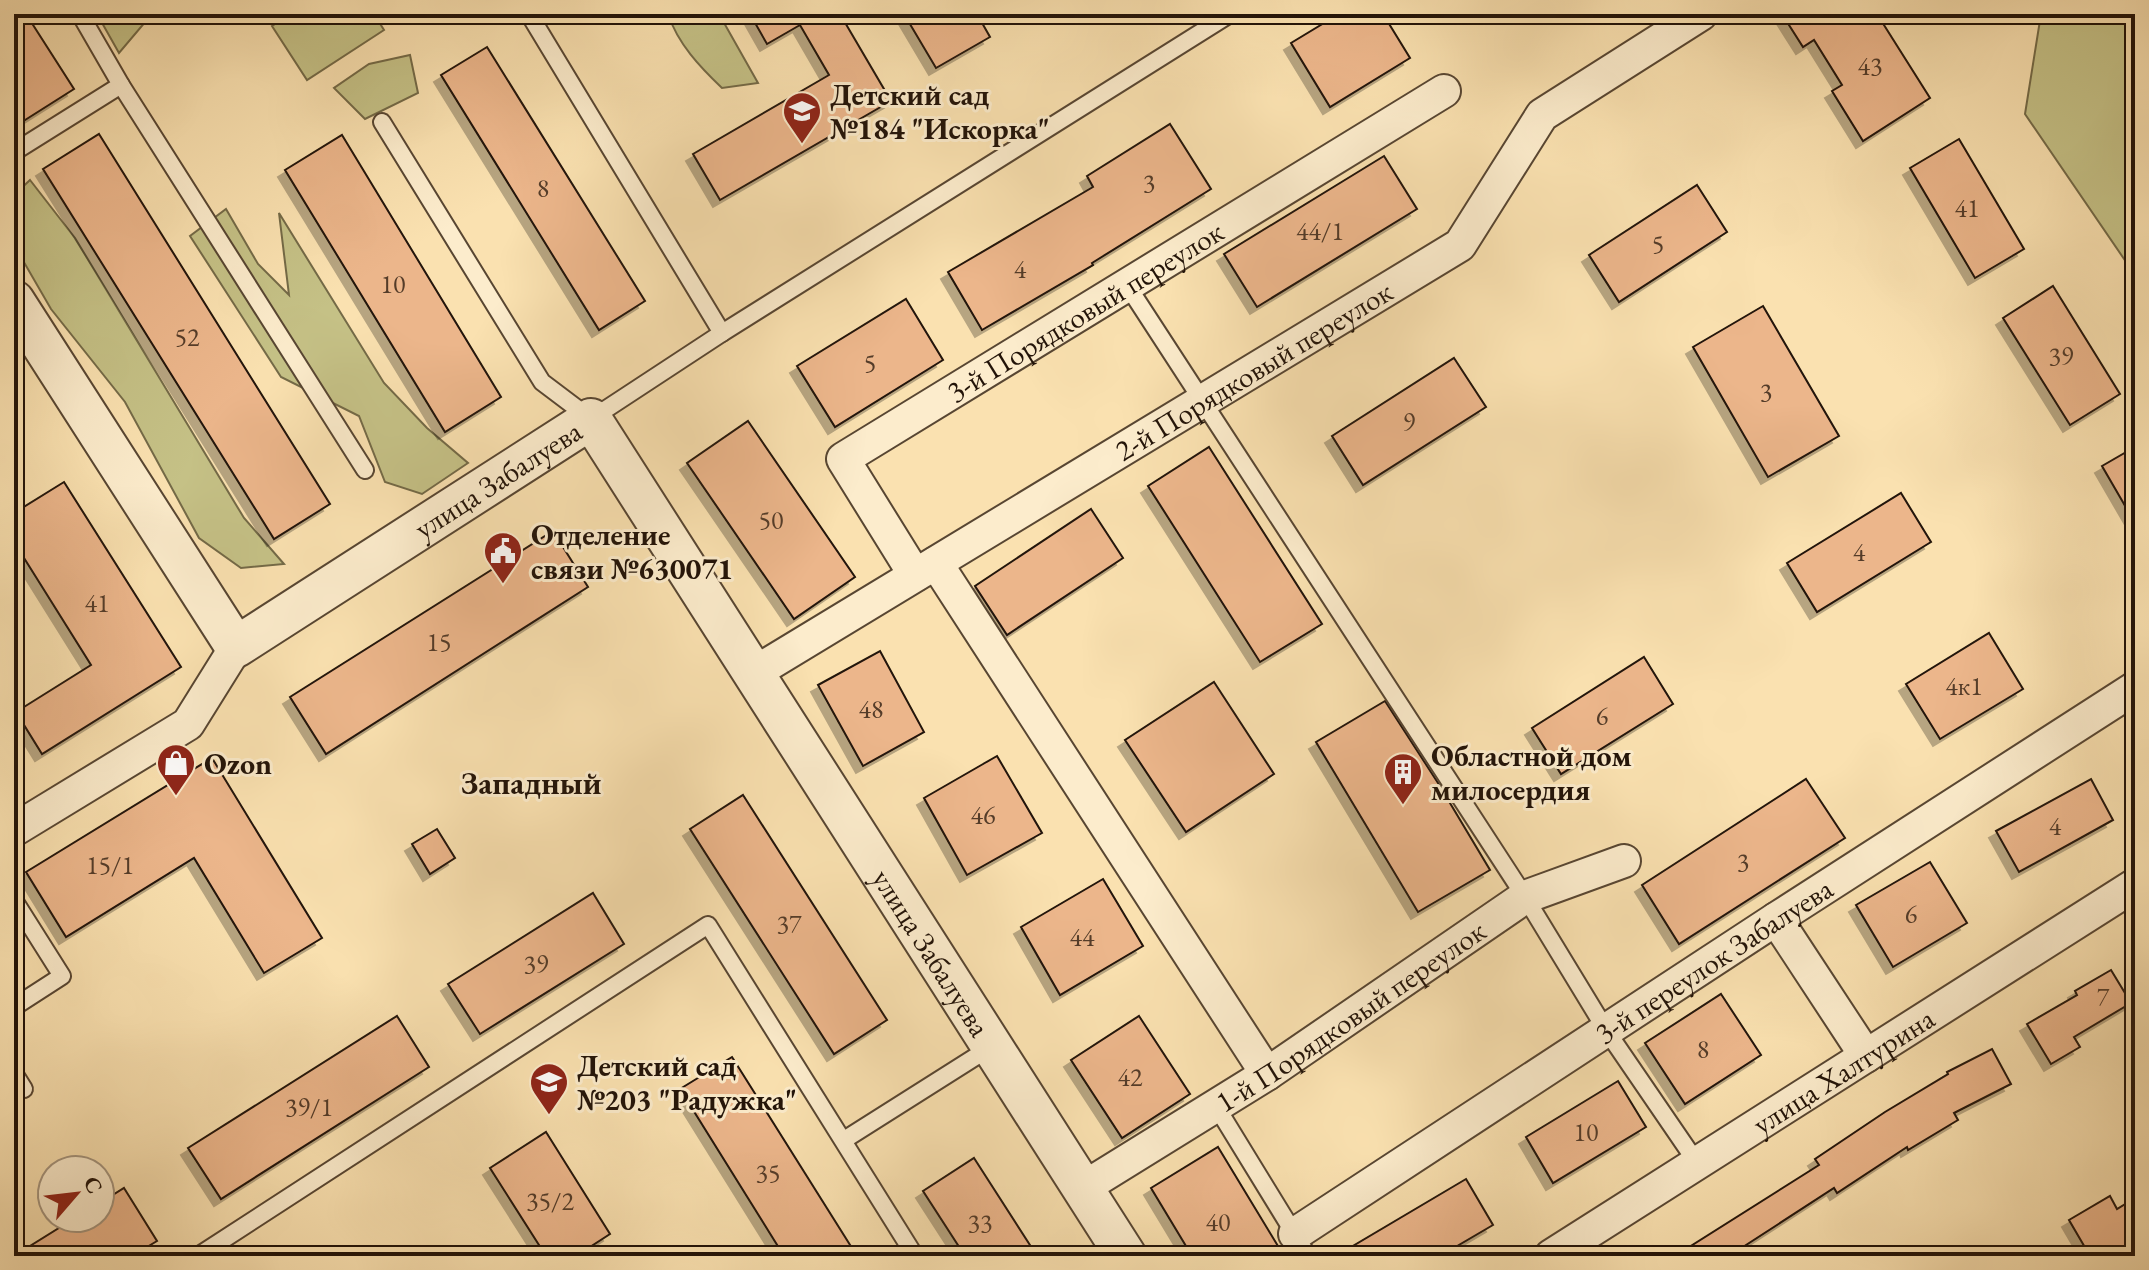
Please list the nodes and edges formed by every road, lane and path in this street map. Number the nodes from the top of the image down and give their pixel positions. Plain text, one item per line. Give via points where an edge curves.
1 (80, 14) edge
2 (529, 14) edge
3 (1230, 14) edge
4 (1701, 14) edge
5 (121, 85) junction
6 (1444, 91) dead end
7 (382, 122) dead end
8 (14, 152) edge
9 (1127, 285) junction
10 (14, 301) edge
11 (722, 333) junction
12 (1204, 401) junction
13 (591, 419) junction
14 (365, 470) dead end
15 (925, 569) junction
16 (236, 647) junction
17 (754, 673) junction
18 (2135, 688) edge
19 (14, 830) edge
20 (1624, 861) dead end
21 (2135, 885) edge
22 (1525, 897) junction
23 (14, 900) edge
24 (1776, 919) junction
25 (14, 1007) edge
26 (1606, 1030) junction
27 (991, 1047) junction
28 (1866, 1056) junction
29 (14, 1073) edge
30 (1267, 1074) junction
31 (24, 1089) dead end
32 (1216, 1106) junction
33 (844, 1140) junction
34 (1697, 1163) junction
35 (1083, 1188) junction
36 (1302, 1245) edge
37 (198, 1256) edge
38 (915, 1256) edge
39 (1126, 1256) edge
40 (1551, 1256) edge

1 - 5 lane
2 - 11 lane
3 - 11 lane
4 - 12 street, 2-й Порядковый переулок via 1542,115 1460,245
5 - 8 lane
5 - 14 lane
6 - 9 street, 3-й Порядковый переулок
7 - 13 lane via 542,382
9 - 12 lane
9 - 15 street, 3-й Порядковый переулок via 843,459
10 - 16 street
11 - 13 lane
12 - 15 street, 2-й Порядковый переулок
12 - 22 lane
13 - 16 street, улица Забалуева
13 - 17 street, улица Забалуева
15 - 17 street, 2-й Порядковый переулок
15 - 30 street
16 - 19 street via 188,724
17 - 27 street, улица Забалуева
18 - 24 street, 3-й переулок Забалуева
20 - 22 street, 1-й Порядковый переулок
21 - 28 street, улица Халтурина
22 - 26 lane
22 - 30 street, 1-й Порядковый переулок
23 - 25 lane via 62,976
24 - 26 street, 3-й переулок Забалуева
24 - 28 street
26 - 34 lane
26 - 36 street, 3-й переулок Забалуева
27 - 33 lane
27 - 35 street, улица Забалуева
28 - 34 street, улица Халтурина
29 - 31 lane
30 - 32 street, 1-й Порядковый переулок
32 - 35 street, 1-й Порядковый переулок
32 - 36 lane
33 - 37 lane via 708,925
33 - 38 lane
34 - 40 street, улица Халтурина
35 - 39 street, улица Забалуева

